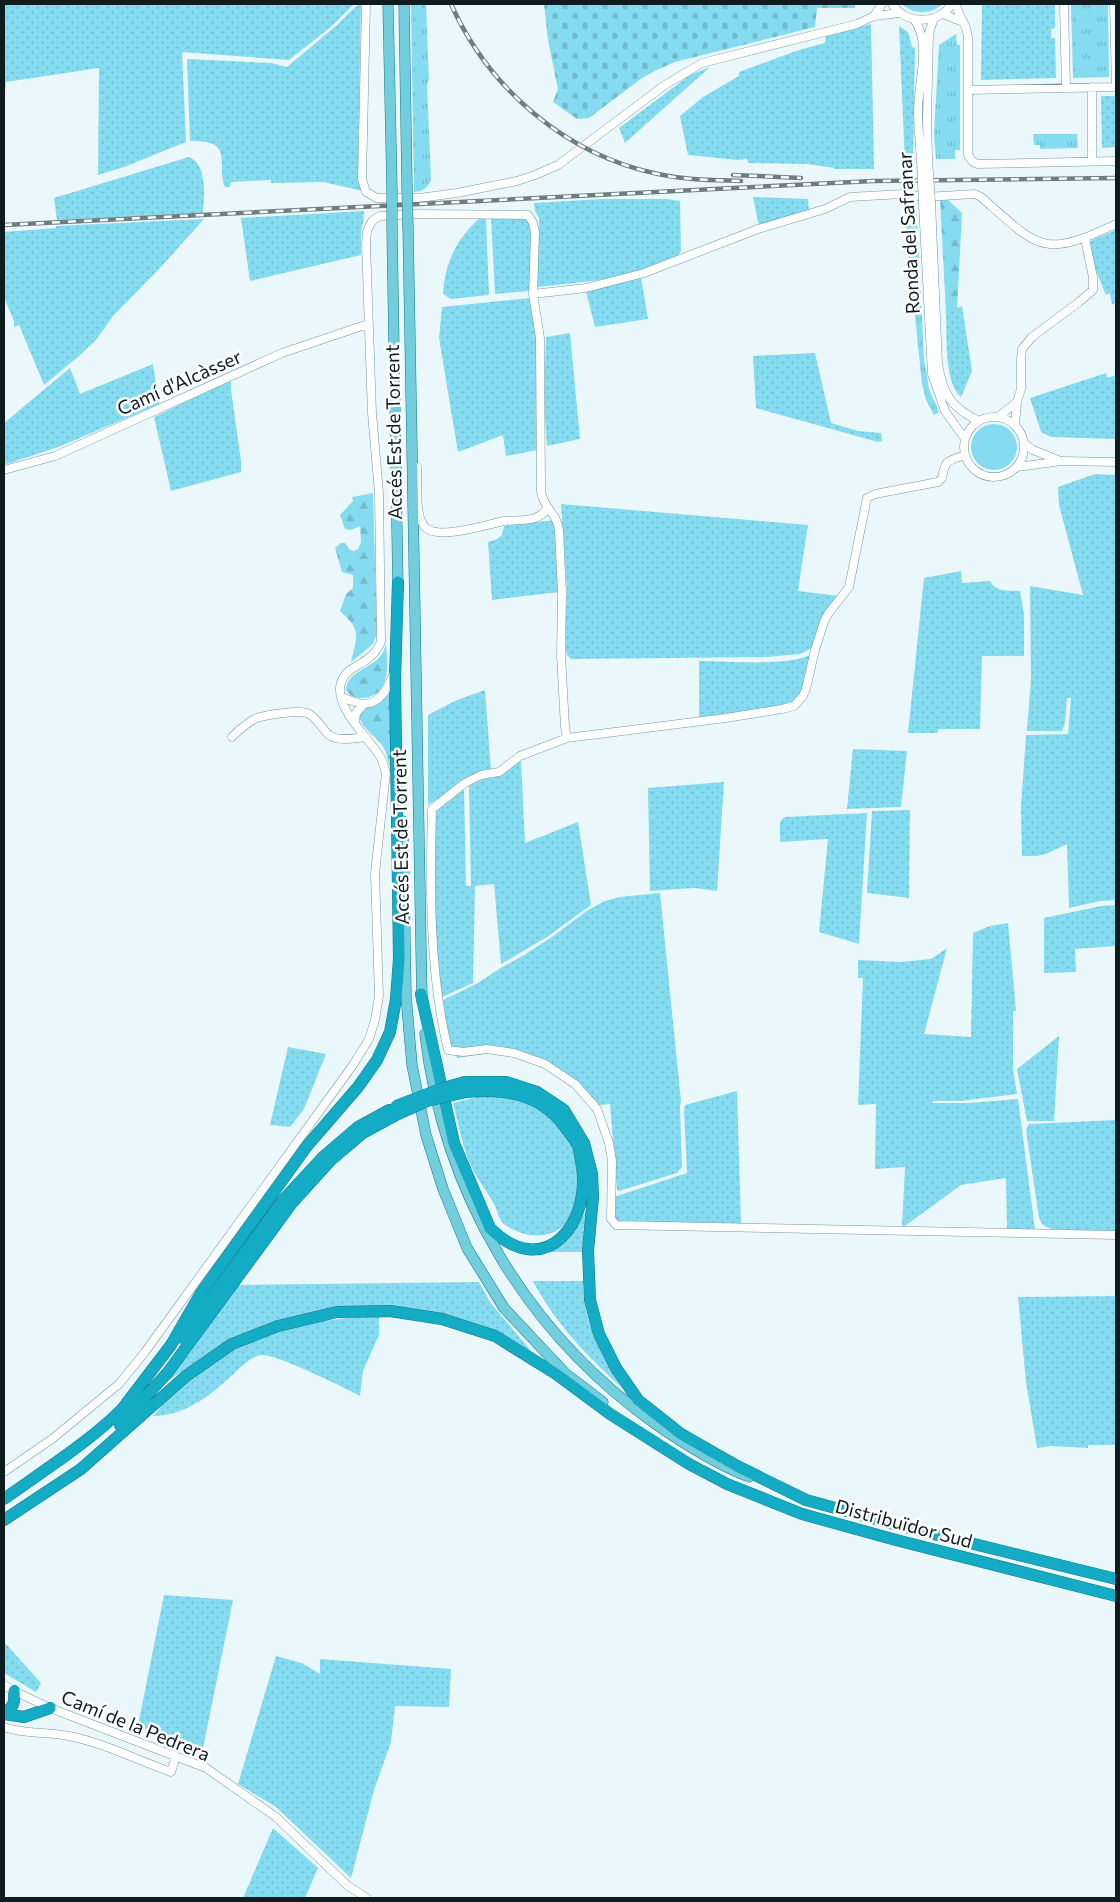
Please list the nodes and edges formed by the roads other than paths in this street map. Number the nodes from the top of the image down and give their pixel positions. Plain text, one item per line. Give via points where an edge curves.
1 (366, 4) edge
2 (388, 4) edge
3 (404, 4) edge
4 (882, 4) edge
5 (892, 4) edge
6 (953, 4) edge
7 (1064, 4) edge
8 (1114, 4) edge
9 (900, 13) junction
10 (943, 14) junction
11 (874, 16) junction
12 (934, 18) junction
13 (914, 19) junction
14 (962, 22) junction
15 (1116, 87) edge
16 (1066, 88) junction
17 (1092, 88) junction
18 (968, 90) junction
19 (924, 160) junction
20 (1092, 161) junction
21 (1116, 162) edge
22 (927, 203) junction
23 (1116, 224) edge
24 (1085, 239) junction
25 (533, 294) junction
26 (368, 324) junction
27 (1016, 402) junction
28 (998, 417) junction
29 (979, 420) junction
30 (1015, 425) junction
31 (411, 430) junction
32 (965, 439) junction
33 (1024, 443) junction
34 (965, 455) junction
35 (1062, 461) junction
36 (1116, 462) edge
37 (1017, 467) junction
38 (4, 470) edge
39 (547, 509) junction
40 (398, 582) junction
41 (395, 671) junction
42 (341, 697) junction
43 (364, 704) junction
44 (355, 723) junction
45 (232, 737) dead end
46 (366, 737) junction
47 (567, 738) junction
48 (421, 994) junction
49 (466, 1087) junction
50 (397, 1110) junction
51 (1116, 1235) edge
52 (123, 1408) junction
53 (689, 1464) junction
54 (4, 1472) edge
55 (4, 1499) edge
56 (806, 1500) junction
57 (4, 1519) edge
58 (1116, 1580) edge
59 (1116, 1596) edge
60 (9, 1688) edge
61 (50, 1708) junction
62 (4, 1713) edge
63 (4, 1727) edge
64 (176, 1756) junction
65 (367, 1898) edge

1 - 11 street via 362,179 366,192 378,198 419,198 517,181 558,164 658,90 702,63 857,24
2 - 40 main road, Accés Est de Torrent, bridge
3 - 31 main road, Accés Est de Torrent, bridge
4 - 11 street
5 - 9 street
6 - 10 street
6 - 14 street
7 - 16 street
8 - 15 street
9 - 11 street
9 - 13 street
10 - 12 street
10 - 14 street
12 - 13 street
12 - 19 street, Ronda del Safranar via 929,33
13 - 19 street, Ronda del Safranar via 923,47 918,112
14 - 18 street via 968,38
15 - 17 street
16 - 17 street
16 - 18 street
17 - 20 street
18 - 20 street via 968,155 973,162
19 - 22 street, Ronda del Safranar, bridge
20 - 21 street
22 - 29 street, Ronda del Safranar via 941,381 959,410
22 - 32 street, Ronda del Safranar via 932,374 945,411
23 - 24 street
24 - 25 street via 1057,245 1035,241 975,194 858,196 758,229 644,273 586,288
24 - 27 street via 1094,277 1093,290 1032,337 1022,349 1021,389
25 - 26 street via 535,233 528,215 380,216 372,221 367,231
25 - 39 street via 540,338 541,492
26 - 38 street, Camí d'Alcàsser via 282,353 55,456
26 - 42 street via 379,493 382,629 377,651 343,677
27 - 28 street
27 - 30 street
28 - 29 street
28 - 30 street
29 - 32 street
30 - 33 street
31 - 39 street via 417,470 418,511 423,526 434,532 469,529 535,518
31 - 48 main road, Accés Est de Torrent
32 - 34 street
33 - 35 street via 1032,450
33 - 37 street via 1022,460
34 - 37 street via 972,468 986,476 1003,476
34 - 47 street via 945,463 938,482 867,498 849,587 824,622 806,689 794,706
35 - 36 street
35 - 37 street
39 - 47 street via 554,514 559,530 561,655
40 - 41 highway
40 - 53 main road, Accés Est de Torrent via 406,996 412,1065 426,1135 442,1189 467,1248 504,1308 564,1372
41 - 43 street via 382,695
41 - 52 highway via 399,959 390,1032 358,1087 307,1146 201,1293 171,1345
42 - 43 street
42 - 44 street
43 - 44 street via 356,714
44 - 46 street
45 - 46 street via 257,718 306,713 330,736 343,739
46 - 54 street via 381,757 386,773 375,873 379,996 369,1038 353,1065 119,1384 52,1439
47 - 51 street via 520,756 498,772 481,775 432,809 432,938 441,1021 448,1050 487,1049 514,1053 545,1064 575,1084 598,1109 612,1161 611,1219 616,1225
48 - 49 highway via 454,1143 490,1228 511,1245 526,1249 542,1248 558,1241 572,1226 584,1196 584,1173 578,1146 556,1114 534,1100 509,1092
48 - 56 main road, Accés Est de Torrent via 428,1063 444,1131 486,1234 528,1299 575,1356 629,1404 677,1439 734,1471
49 - 50 highway, bridge via 444,1088
49 - 56 highway, Distribuïdor Sud via 506,1082 537,1092 564,1110 584,1142 592,1174 593,1197 588,1251 590,1300 607,1351 638,1400 681,1434
50 - 52 highway via 358,1127 323,1157 283,1200 158,1370
50 - 57 highway via 331,1160 292,1203 168,1372 135,1410 76,1464
52 - 55 highway
53 - 57 highway, Distribuïdor Sud via 495,1336 434,1318 390,1311 337,1312 278,1326 232,1344 186,1376 81,1469
53 - 59 highway, Distribuïdor Sud via 727,1484 802,1514
56 - 58 highway, Distribuïdor Sud
60 - 61 street, Camí de la Pedrera
60 - 62 highway via 14,1704
61 - 62 highway via 24,1717
61 - 64 street, Camí de la Pedrera
63 - 64 street via 66,1735 171,1772
64 - 65 street, Camí de la Pedrera via 206,1768 276,1817 348,1886

